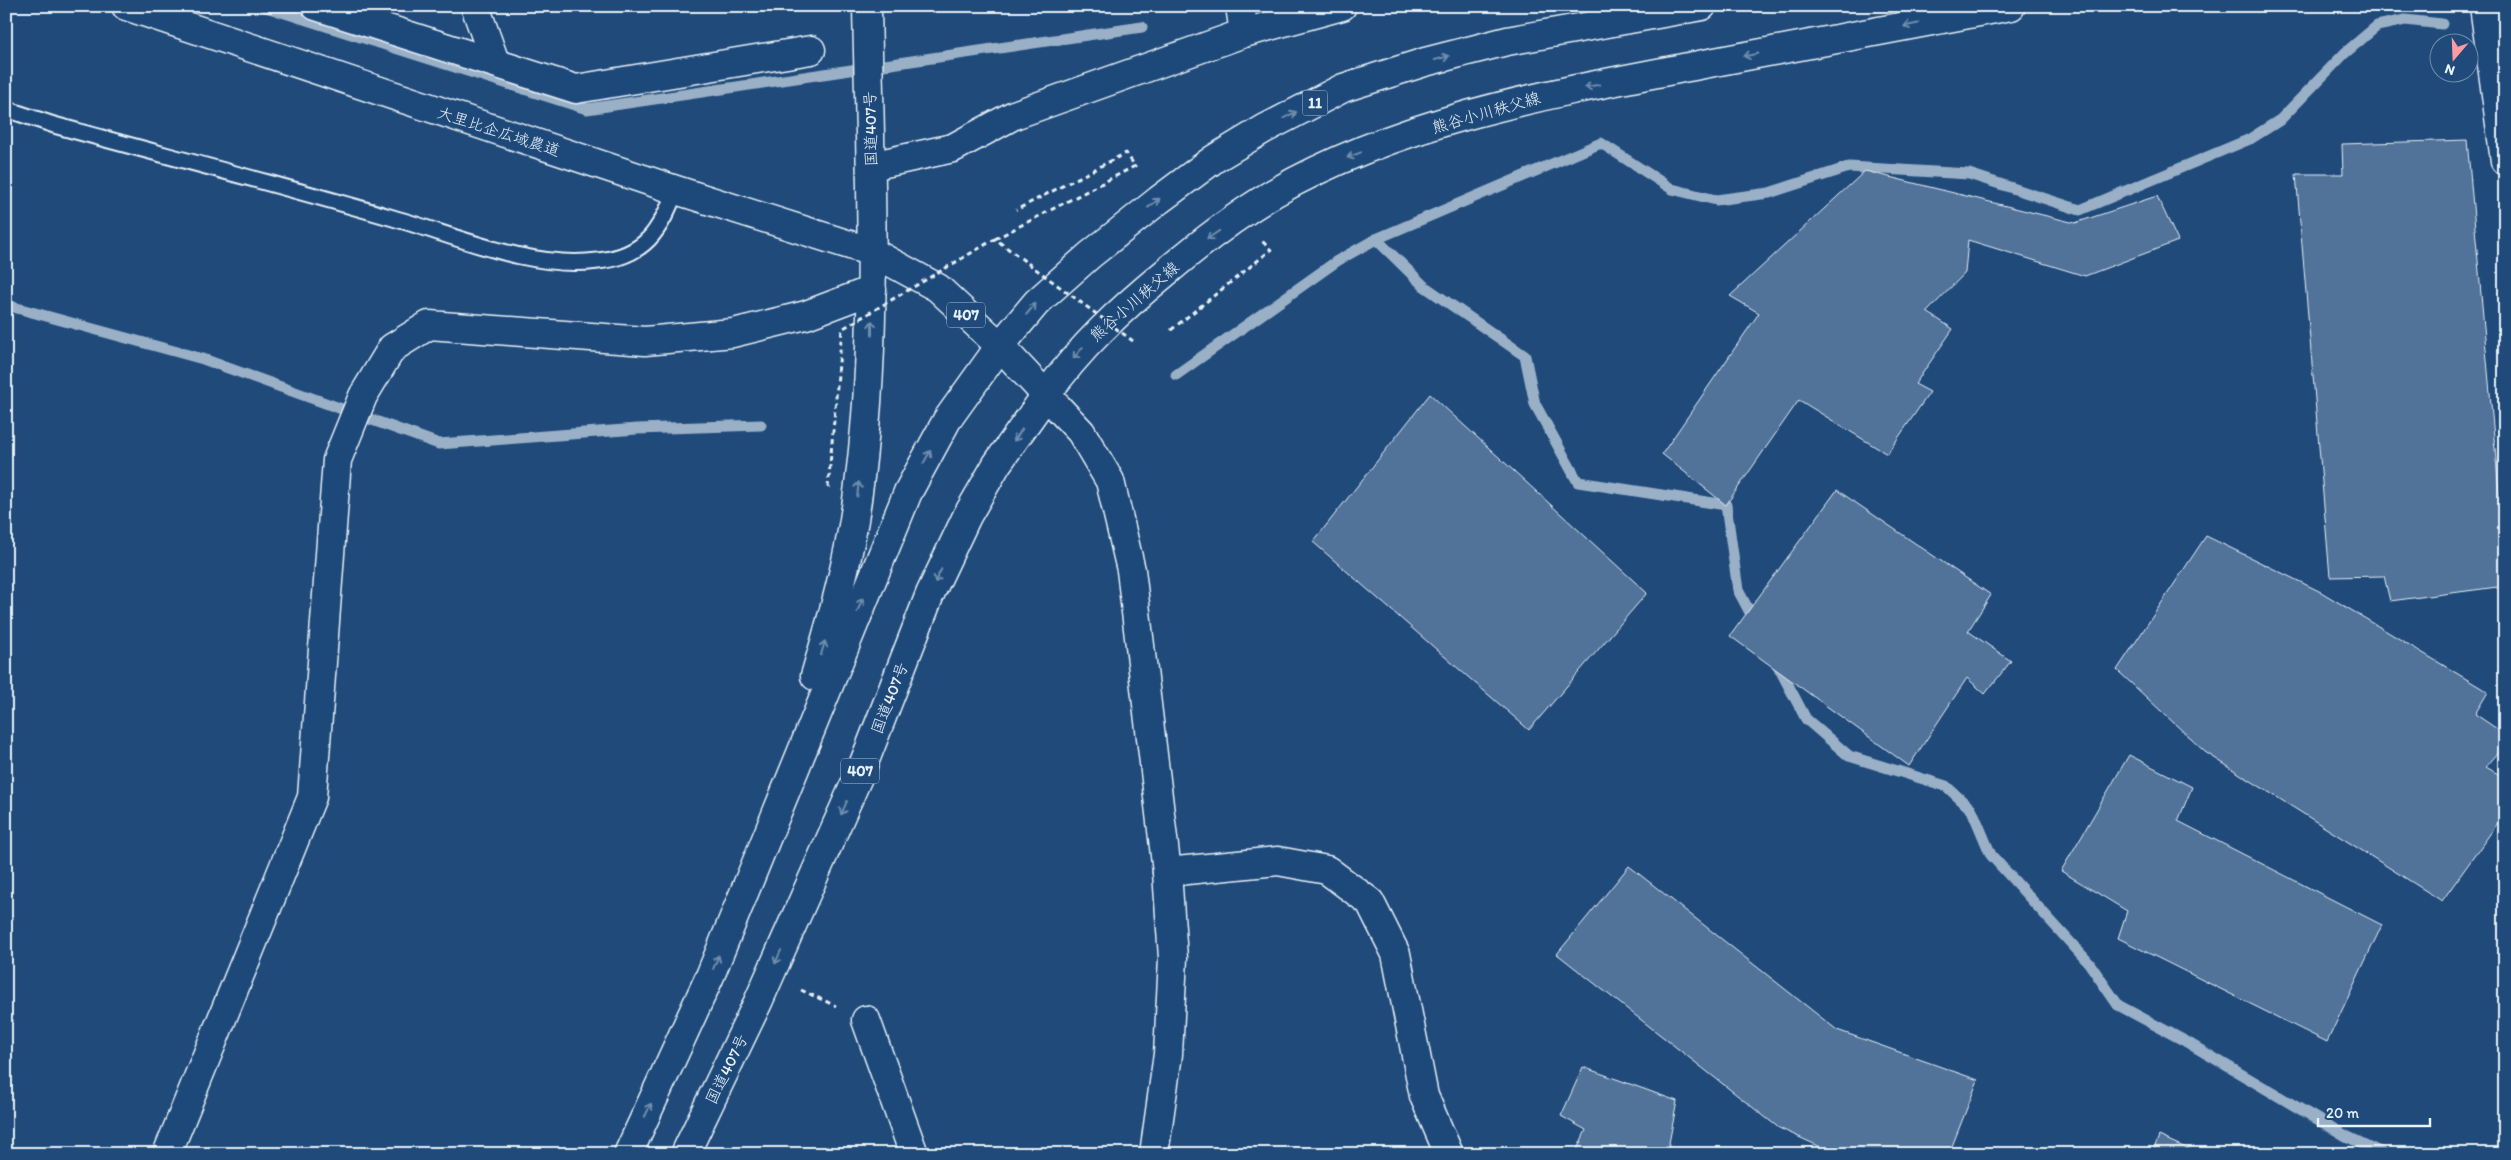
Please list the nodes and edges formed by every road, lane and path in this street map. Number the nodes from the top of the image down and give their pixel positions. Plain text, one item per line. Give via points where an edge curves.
1 (126, 6) edge
2 (316, 6) edge
3 (475, 6) edge
4 (868, 6) edge
5 (1240, 6) edge
6 (1342, 6) edge
7 (1702, 6) edge
8 (2011, 6) edge
9 (2484, 6) edge
10 (1244, 33) junction
11 (812, 50) dead end
12 (494, 62) junction
13 (6, 109) edge
14 (2502, 120) edge
15 (2505, 161) edge
16 (870, 166) junction
17 (676, 190) junction
18 (1016, 210) dead end
19 (1259, 238) dead end
20 (995, 239) junction
21 (872, 252) junction
22 (872, 290) junction
23 (1171, 330) dead end
24 (1140, 334) dead end
25 (1000, 346) junction
26 (1046, 395) junction
27 (828, 488) dead end
28 (770, 829) junction
29 (1167, 872) junction
30 (866, 1020) dead end
31 (167, 1154) edge
32 (628, 1154) edge
33 (685, 1154) edge
34 (914, 1154) edge
35 (1154, 1154) edge
36 (1449, 1154) edge

1 - 17 main road, 大里比企広域農道
2 - 12 main road
3 - 12 main road
4 - 16 main road, 国道407号 / 407
5 - 10 main road
6 - 10 main road
25 -> 7 main road, 11 via 1037,302 1159,200 1214,159 1343,88 1507,41
8 -> 26 main road, 熊谷小川秩父線 via 1550,94 1399,137 1333,163 1273,194 1203,242 1140,293 1086,344
9 - 14 main road
10 - 16 main road via 1014,115 953,148
11 - 12 main road via 576,88
13 - 17 lane via 530,259 574,263 618,257 641,246 658,231
14 - 15 main road
16 - 21 main road, 国道407号 / 407
17 - 21 main road, 大里比企広域農道
18 - 20 path via 1126,153 1135,166
19 - 23 path via 1271,250
20 - 24 path, bridge via 1133,341
20 - 27 path, bridge via 842,328
21 - 22 main road, 国道407号 / 407
21 - 25 main road, 407 via 938,288
28 -> 22 main road, 国道407号 / 407 via 836,603 857,502 872,338
22 - 31 main road via 806,315 733,333 645,341 429,325 392,348 362,396 337,460 312,797
25 - 26 main road, 407
28 -> 25 main road, 国道407号 / 407 via 908,492 947,420
26 - 29 main road via 1081,432 1110,481 1131,570
26 -> 33 main road, 国道407号 / 407 via 997,464 967,516 930,594 862,768 758,1002
32 -> 28 main road, 国道407号 / 407 via 710,976
29 - 35 main road via 1173,958 1168,1054
29 - 36 main road via 1278,861 1327,870 1370,902 1396,954 1424,1096
30 - 34 main road

